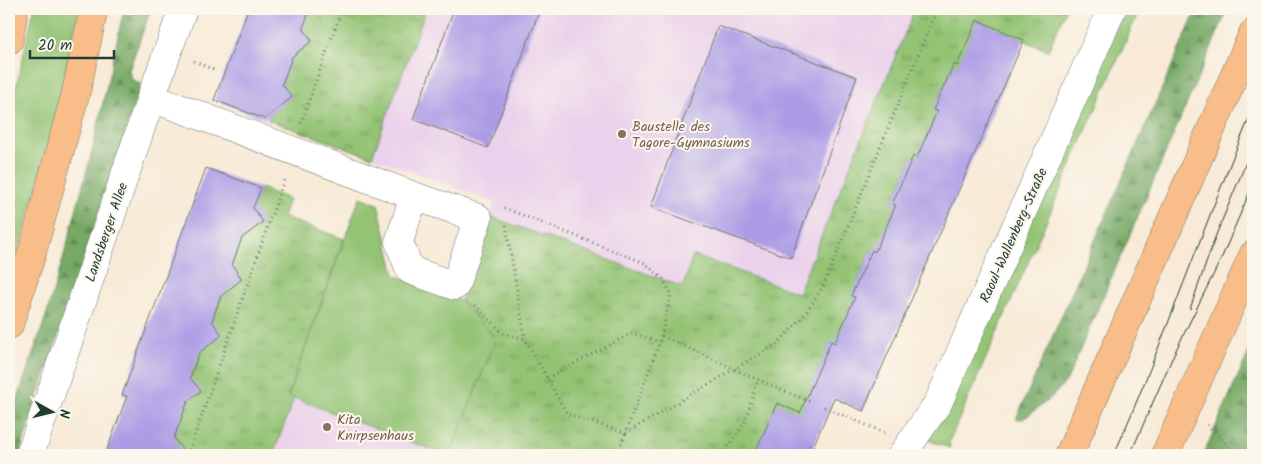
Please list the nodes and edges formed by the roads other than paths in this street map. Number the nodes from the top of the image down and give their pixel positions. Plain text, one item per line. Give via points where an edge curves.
1 (14, 9) edge
2 (94, 9) edge
3 (183, 9) edge
4 (1112, 9) edge
5 (1253, 33) edge
6 (9, 40) edge
7 (151, 98) junction
8 (414, 196) junction
9 (1253, 255) edge
10 (9, 325) edge
11 (906, 450) edge
12 (30, 455) edge
13 (1069, 455) edge
14 (1165, 455) edge

1 - 6 main road
2 - 10 main road via 76,92
3 - 7 street, Landsberger Allee
4 - 11 street, Raoul-Wallenberg-Straße via 938,403
5 - 13 main road
7 - 8 street
7 - 12 street, Landsberger Allee
8 - 8 street via 478,218 455,286 410,270 399,242
9 - 14 main road

